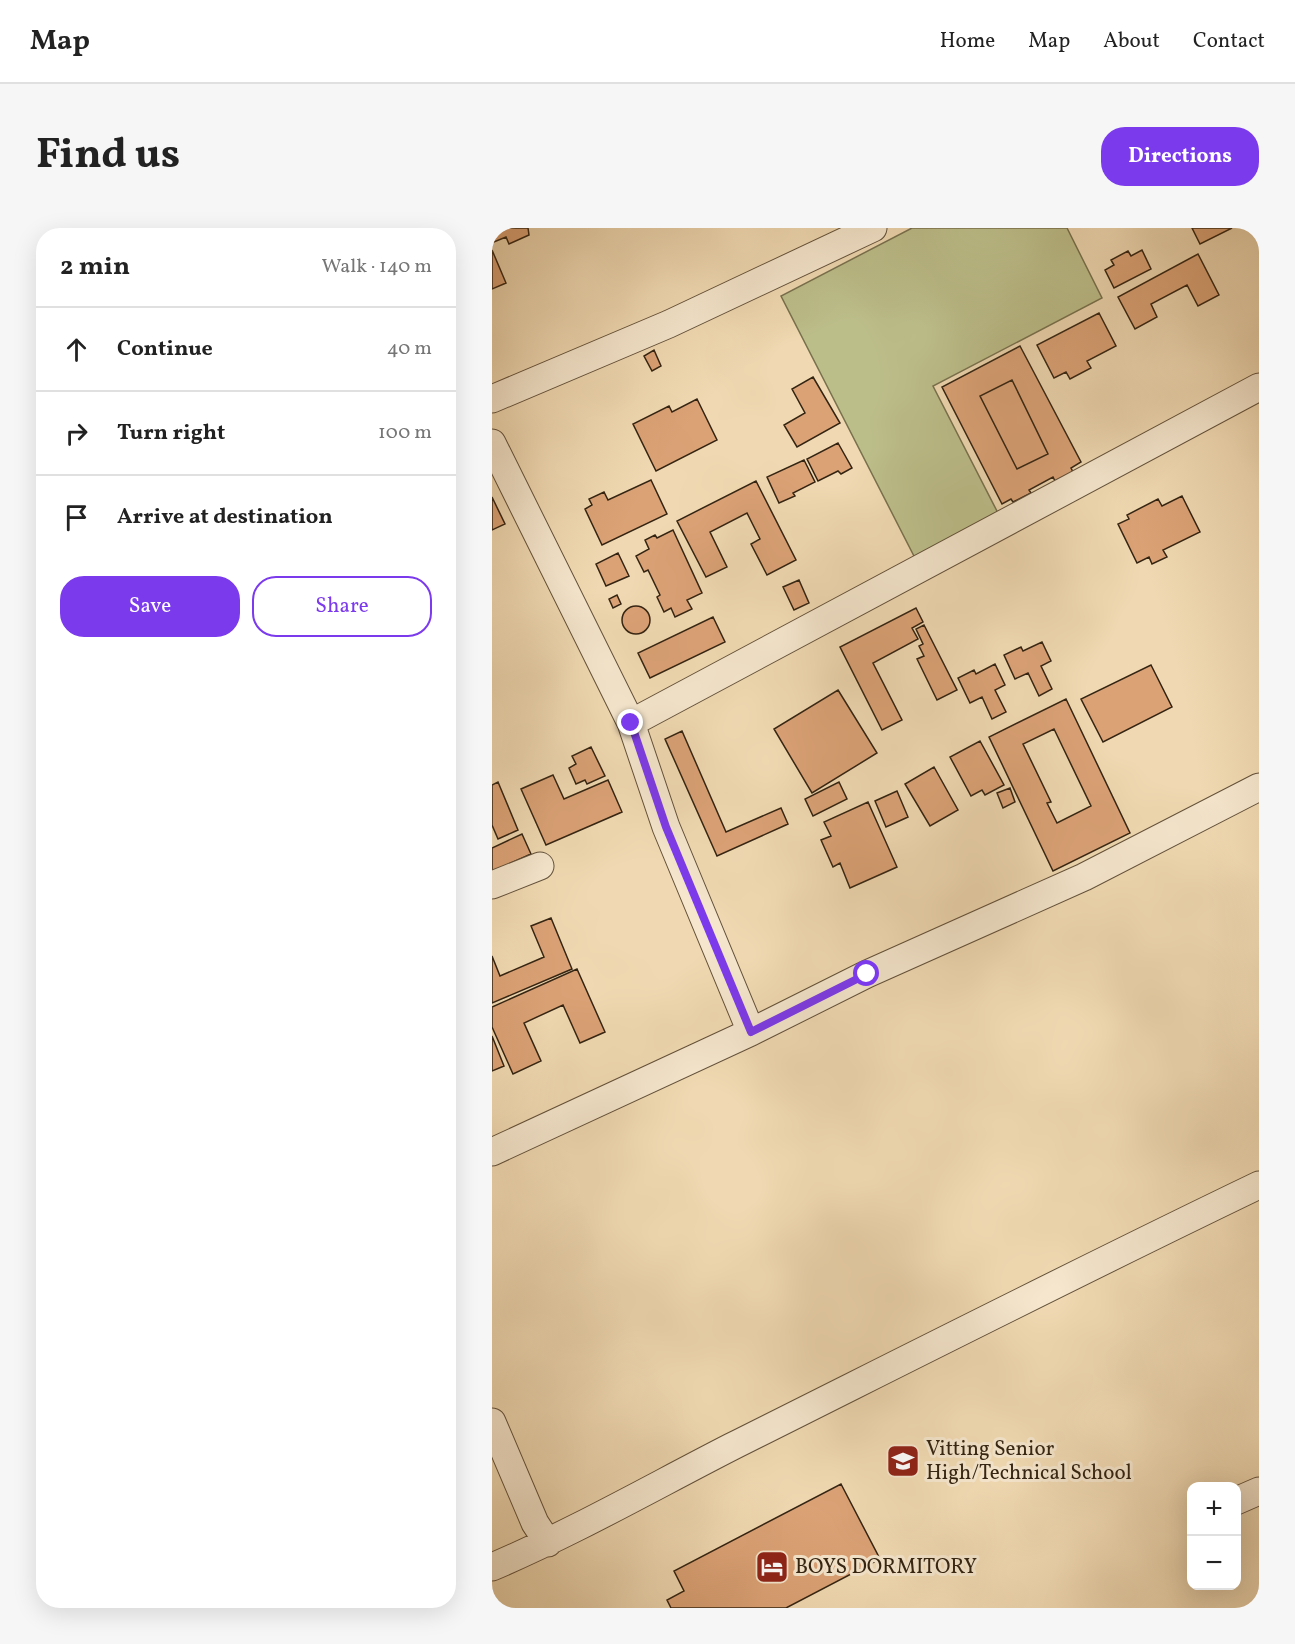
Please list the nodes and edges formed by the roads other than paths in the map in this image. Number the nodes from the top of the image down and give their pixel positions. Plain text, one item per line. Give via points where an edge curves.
1 (873, 228) edge
2 (1259, 387) edge
3 (492, 399) edge
4 (492, 443) edge
5 (631, 723) junction
6 (1259, 787) edge
7 (540, 866) dead end
8 (492, 885) edge
9 (751, 1032) junction
10 (492, 1152) edge
11 (1259, 1185) edge
12 (492, 1422) edge
13 (1259, 1491) edge
14 (1241, 1499) edge
15 (548, 1543) junction
16 (492, 1567) edge

1 - 3 street via 669,324
2 - 5 street
4 - 5 street
5 - 9 street via 666,827
6 - 9 street via 1084,878 867,974
7 - 8 street
9 - 10 street
11 - 15 street via 708,1459
12 - 15 street
13 - 14 street
15 - 16 street

